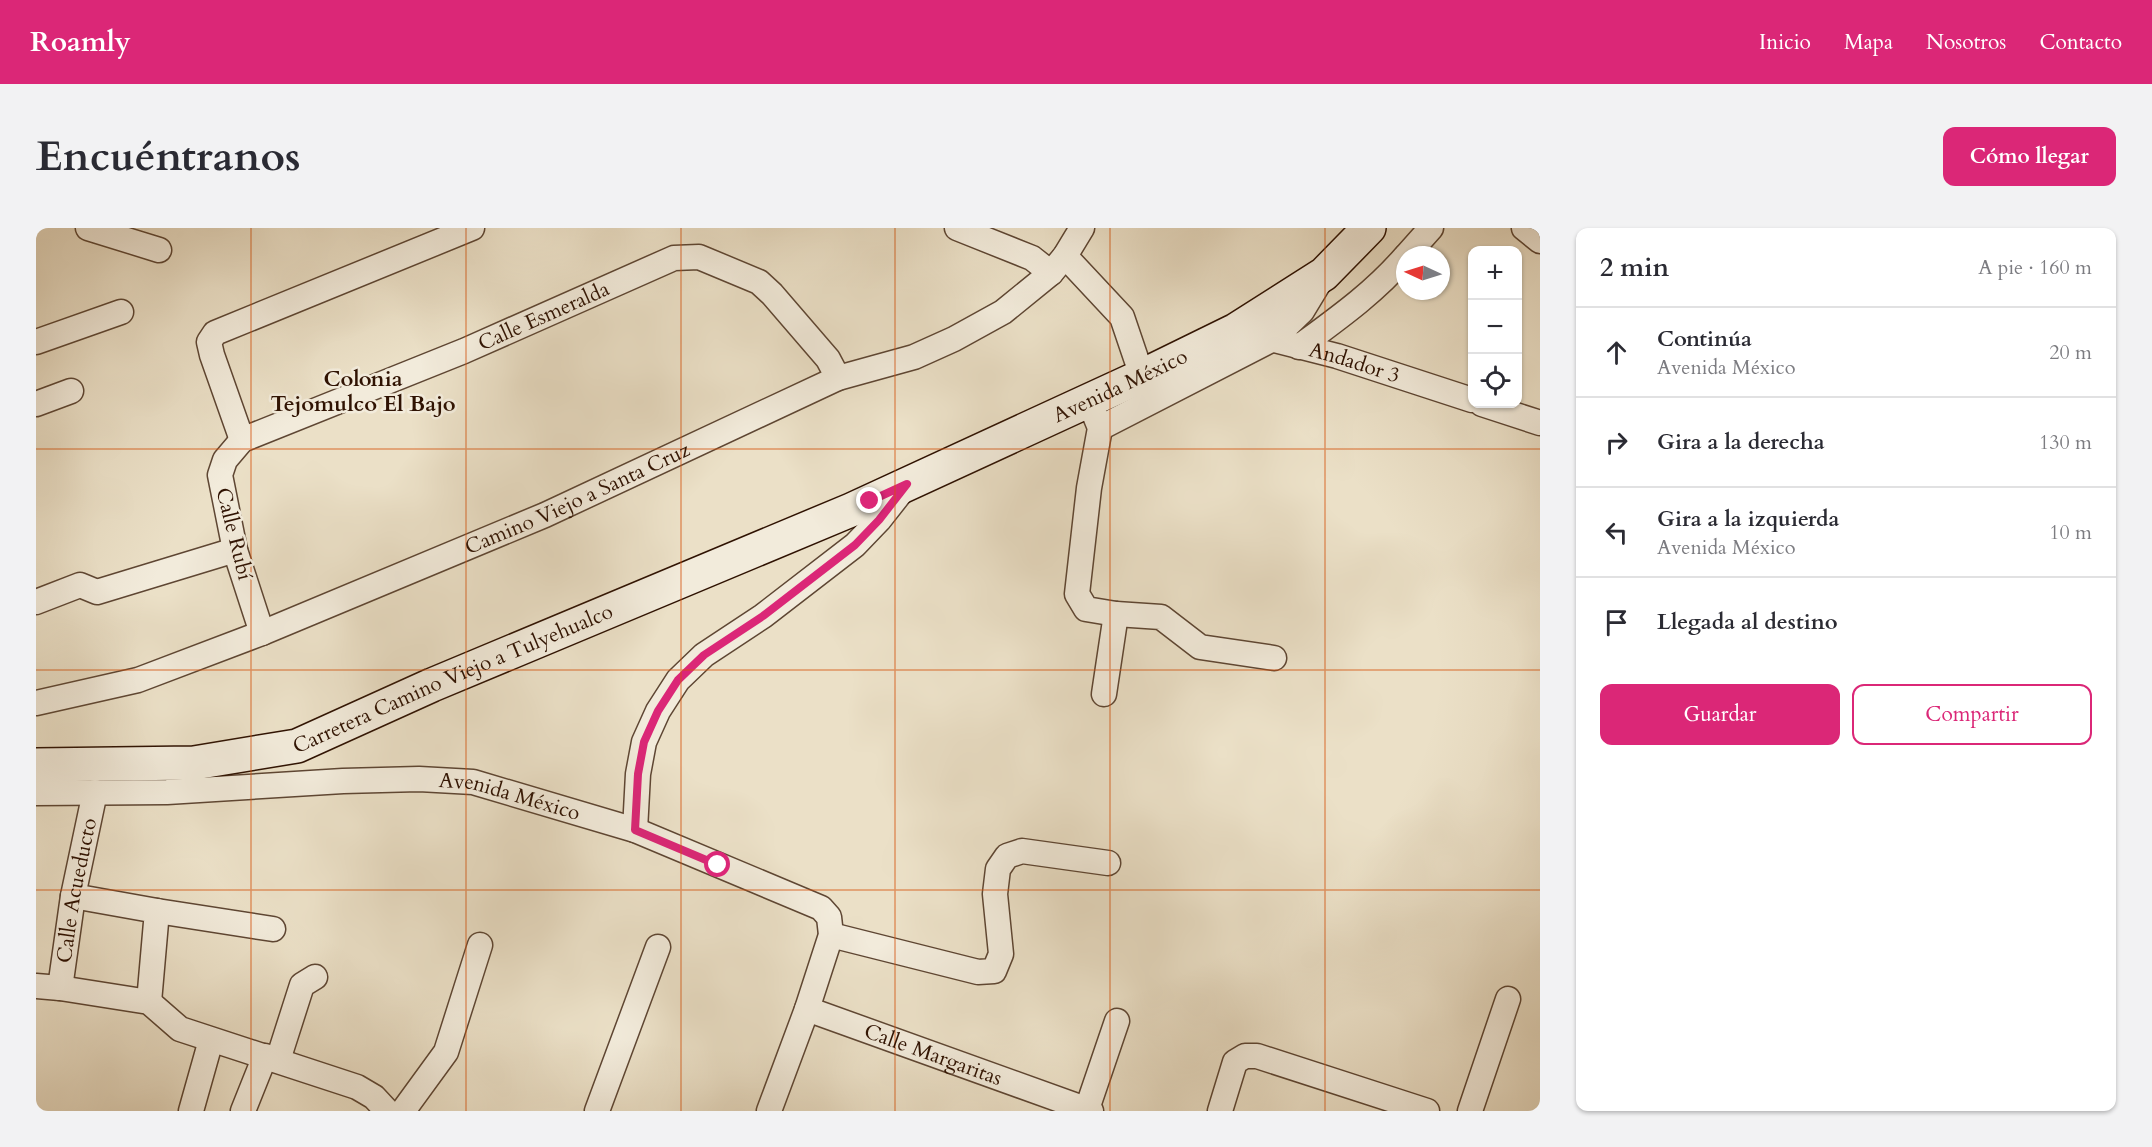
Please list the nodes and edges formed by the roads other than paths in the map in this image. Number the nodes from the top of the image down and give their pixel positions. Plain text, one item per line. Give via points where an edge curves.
1 (88, 228) edge
2 (472, 228) edge
3 (957, 228) edge
4 (1082, 228) edge
5 (1369, 228) edge
6 (1431, 228) edge
7 (1524, 228) edge
8 (1540, 241) edge
9 (1415, 246) edge
10 (159, 250) dead end
11 (1058, 264) junction
12 (1396, 268) edge
13 (1324, 274) junction
14 (121, 312) dead end
15 (1236, 330) junction
16 (1273, 339) junction
17 (36, 342) edge
18 (1299, 347) junction
19 (1142, 376) junction
20 (838, 378) junction
21 (71, 391) dead end
22 (1468, 398) edge
23 (36, 404) edge
24 (1494, 408) edge
25 (1094, 415) junction
26 (1540, 423) edge
27 (242, 440) junction
28 (907, 484) junction
29 (851, 510) joint
30 (234, 550) junction
31 (36, 602) edge
32 (1116, 614) junction
33 (262, 633) junction
34 (1274, 658) dead end
35 (1104, 694) dead end
36 (36, 703) edge
37 (36, 765) edge
38 (94, 792) junction
39 (36, 793) edge
40 (635, 830) junction
41 (1108, 863) dead end
42 (73, 896) junction
43 (157, 911) junction
44 (830, 926) junction
45 (273, 929) dead end
46 (480, 945) dead end
47 (658, 947) dead end
48 (315, 977) dead end
49 (48, 987) edge
50 (1508, 999) dead end
51 (149, 1002) junction
52 (807, 1009) junction
53 (1116, 1021) dead end
54 (211, 1040) junction
55 (271, 1058) junction
56 (1089, 1110) edge
57 (191, 1111) edge
58 (243, 1111) edge
59 (387, 1111) edge
60 (403, 1111) edge
61 (597, 1111) edge
62 (769, 1111) edge
63 (1220, 1111) edge
64 (1428, 1111) edge
65 (1470, 1111) edge

1 - 10 street
2 - 27 street via 216,333 209,342 212,355
3 - 11 street via 1032,258
4 - 11 street, Camino Viejo a Santa Cruz
5 - 13 main road, Avenida México
6 - 9 street
7 - 8 street
11 - 19 street via 1122,317
11 - 20 street, Camino Viejo a Santa Cruz via 1003,312 954,339 914,357
12 - 18 street via 1348,311
13 - 15 main road, Avenida México
13 - 16 street via 1302,311
14 - 17 street
15 - 16 street, Andador 3
15 - 19 main road, Avenida México
16 - 18 street, Andador 3
16 - 25 street
18 - 22 street, Andador 3
19 - 25 main road, Avenida México
20 - 27 street, Calle Esmeralda via 828,359 759,282 699,256 674,258 464,351
20 - 33 street, Camino Viejo a Santa Cruz via 545,515
21 - 23 street
24 - 26 street
25 - 28 main road, Avenida México
25 - 32 street via 1077,594 1086,609
27 - 30 street, Calle Rubí via 225,460 220,476
28 - 29 main road, Avenida México
28 - 40 street via 855,545 763,616 704,655 678,680 644,742
29 - 37 main road, Carretera Camino Viejo a Tulyehualco via 297,746 194,763
30 - 31 street via 97,592 80,585
30 - 33 street, Calle Rubí
32 - 34 street via 1161,617 1200,647
32 - 35 street
33 - 36 street, Camino Viejo a Santa Cruz via 138,680
38 - 39 street, Avenida México
38 - 40 street, Avenida México via 166,792 419,778 473,782
38 - 42 street, Calle Acueducto
40 - 44 street, Avenida México via 821,908
41 - 44 street, Avenida México via 1022,850 1007,856 998,869 995,894 1001,954 994,971 978,972
42 - 43 street
42 - 49 street, Calle Acueducto
43 - 45 street
43 - 51 street
44 - 52 street
46 - 60 street via 446,1052
47 - 61 street
48 - 55 street via 302,985
49 - 51 street
50 - 65 street
51 - 54 street via 180,1029
52 - 56 street, Calle Margaritas
52 - 62 street
53 - 56 street
54 - 55 street
54 - 57 street
55 - 58 street
55 - 59 street via 357,1087
63 - 64 street via 1235,1062 1245,1056 1257,1056

